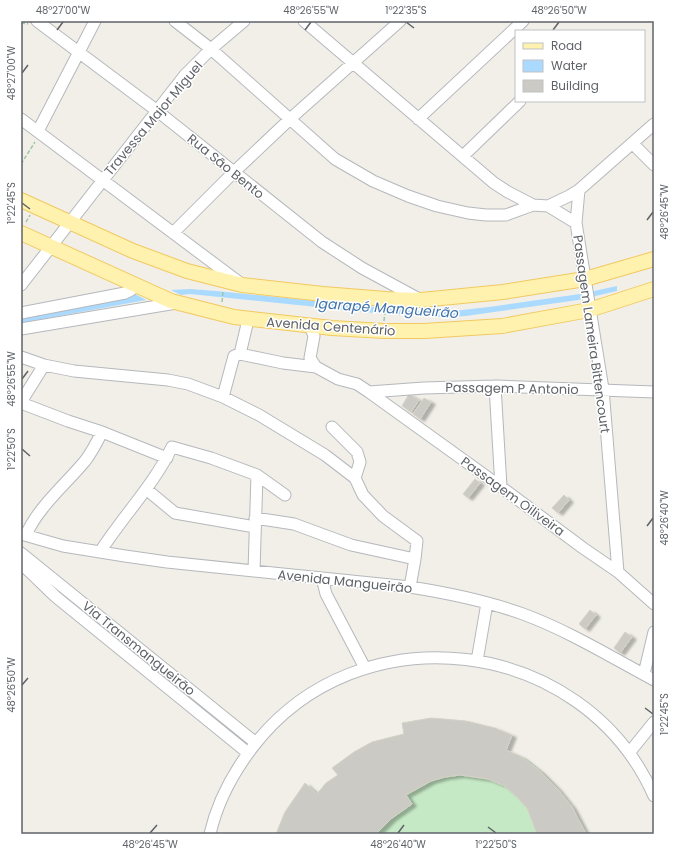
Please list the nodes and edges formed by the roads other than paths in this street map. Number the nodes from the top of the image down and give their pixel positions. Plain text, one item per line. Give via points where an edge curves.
1 (37, 21) edge
2 (95, 21) edge
3 (175, 21) edge
4 (244, 21) edge
5 (304, 21) edge
6 (400, 21) edge
7 (523, 21) edge
8 (211, 49) junction
9 (78, 52) junction
10 (353, 63) junction
11 (519, 102) edge
12 (156, 110) junction
13 (21, 119) edge
14 (290, 119) junction
15 (418, 119) junction
16 (654, 124) edge
17 (40, 132) junction
18 (632, 143) junction
19 (463, 156) junction
20 (654, 165) edge
21 (234, 172) junction
22 (102, 179) junction
23 (579, 190) junction
24 (21, 200) edge
25 (533, 205) junction
26 (548, 206) junction
27 (69, 222) junction
28 (576, 223) junction
29 (23, 229) edge
30 (173, 233) junction
31 (51, 246) junction
32 (654, 259) edge
33 (585, 282) junction
34 (21, 285) edge
35 (242, 285) junction
36 (136, 286) junction
37 (654, 289) edge
38 (421, 300) junction
39 (177, 302) junction
40 (589, 307) junction
41 (21, 313) edge
42 (248, 320) junction
43 (310, 326) junction
44 (21, 329) edge
45 (240, 354) junction
46 (21, 357) edge
47 (44, 365) junction
48 (316, 367) junction
49 (495, 386) junction
50 (603, 390) junction
51 (369, 392) junction
52 (654, 392) edge
53 (223, 397) junction
54 (21, 403) edge
55 (332, 426) dead end
56 (102, 432) junction
57 (167, 458) junction
58 (257, 475) junction
59 (355, 478) junction
60 (502, 487) junction
61 (146, 489) junction
62 (285, 495) dead end
63 (255, 522) junction
64 (24, 534) edge
65 (100, 552) junction
66 (21, 553) edge
67 (416, 559) junction
68 (21, 564) edge
69 (254, 571) junction
70 (618, 572) junction
71 (322, 578) junction
72 (410, 587) junction
73 (487, 603) junction
74 (654, 604) edge
75 (654, 632) edge
76 (477, 660) junction
77 (365, 668) junction
78 (644, 674) junction
79 (654, 680) edge
80 (654, 722) edge
81 (256, 743) junction
82 (629, 753) junction
83 (248, 754) junction
84 (654, 796) edge
85 (210, 834) edge

1 - 9 street, Rua São Bento
2 - 9 street
3 - 8 street
4 - 8 street, Travessa Major Miguel
5 - 10 street, Passagem Lameira Bittencourt
6 - 10 street
7 - 15 street
8 - 12 street, Travessa Major Miguel via 184,75
8 - 14 street
9 - 12 street, Rua São Bento
9 - 17 street
10 - 14 street
10 - 15 street, Passagem Lameira Bittencourt
11 - 19 street
12 - 21 street, Rua São Bento
12 - 22 street, Travessa Major Miguel
13 - 17 street
14 - 21 street
14 - 25 street via 335,160 373,181 408,196 437,206 486,215 506,215
15 - 19 street, Passagem Lameira Bittencourt
16 - 18 street
17 - 22 street
18 - 20 street
18 - 23 street
19 - 25 street, Passagem Lameira Bittencourt via 494,183
21 - 30 street
21 - 38 street, Rua São Bento via 322,242 362,268
22 - 27 street, Travessa Major Miguel
22 - 30 street
23 - 26 street
23 - 28 street
24 - 27 main road
25 - 26 street, Passagem Lameira Bittencourt
26 - 28 street, Passagem Lameira Bittencourt
27 - 31 street, Travessa Major Miguel
27 - 35 main road via 134,252 187,271
28 - 33 street, Passagem Lameira Bittencourt
29 - 31 main road, Avenida Centenário
30 - 35 street
31 - 34 street, Travessa Major Miguel
31 - 36 main road, Avenida Centenário
32 - 33 main road
33 - 38 main road
33 - 40 street, Passagem Lameira Bittencourt
35 - 38 main road via 323,294
36 - 39 main road, Avenida Centenário
36 - 41 street via 125,293
37 - 40 main road, Avenida Centenário
39 - 42 main road, Avenida Centenário
39 - 44 street
40 - 43 main road, Avenida Centenário via 502,326 384,331
40 - 50 street, Passagem Lameira Bittencourt
42 - 43 main road, Avenida Centenário
42 - 45 street
43 - 48 street via 314,336 310,358
45 - 48 street
45 - 53 street via 234,356
46 - 47 street
47 - 53 street via 74,371 188,384
47 - 54 street
48 - 51 street, Passagem Oiliveira
49 - 50 street, Passagem P Antonio
49 - 51 street, Passagem P Antonio
49 - 60 street
50 - 52 street, Passagem P Antonio
50 - 70 street, Passagem Lameira Bittencourt
51 - 60 street, Passagem Oiliveira
53 - 59 street via 259,415 325,455
54 - 56 street
55 - 59 street via 357,452 360,462
56 - 57 street
56 - 64 street via 86,460 64,483
57 - 58 street via 172,447
57 - 61 street
58 - 62 street
58 - 63 street
59 - 67 street via 363,495 383,516 417,541
60 - 70 street, Passagem Oiliveira
61 - 63 street via 175,513
61 - 65 street
63 - 67 street via 294,524 351,545
63 - 69 street
64 - 65 street, Avenida Mangueirão via 63,546
65 - 69 street, Avenida Mangueirão
66 - 81 street, Via Transmangueirão
67 - 72 street
68 - 83 street, Via Transmangueirão via 61,601
69 - 71 street, Avenida Mangueirão
70 - 74 street, Passagem Oiliveira
71 - 72 street, Avenida Mangueirão
71 - 77 street via 326,594
72 - 73 street, Avenida Mangueirão via 449,593
73 - 76 street
73 - 78 street, Avenida Mangueirão via 523,614 576,638
75 - 78 street
76 - 77 street via 416,658
76 - 82 street via 517,671 564,693 604,725
77 - 81 street via 318,689 277,720
78 - 79 street, Avenida Mangueirão
80 - 82 street
81 - 83 street
82 - 84 street
83 - 85 street via 230,781

